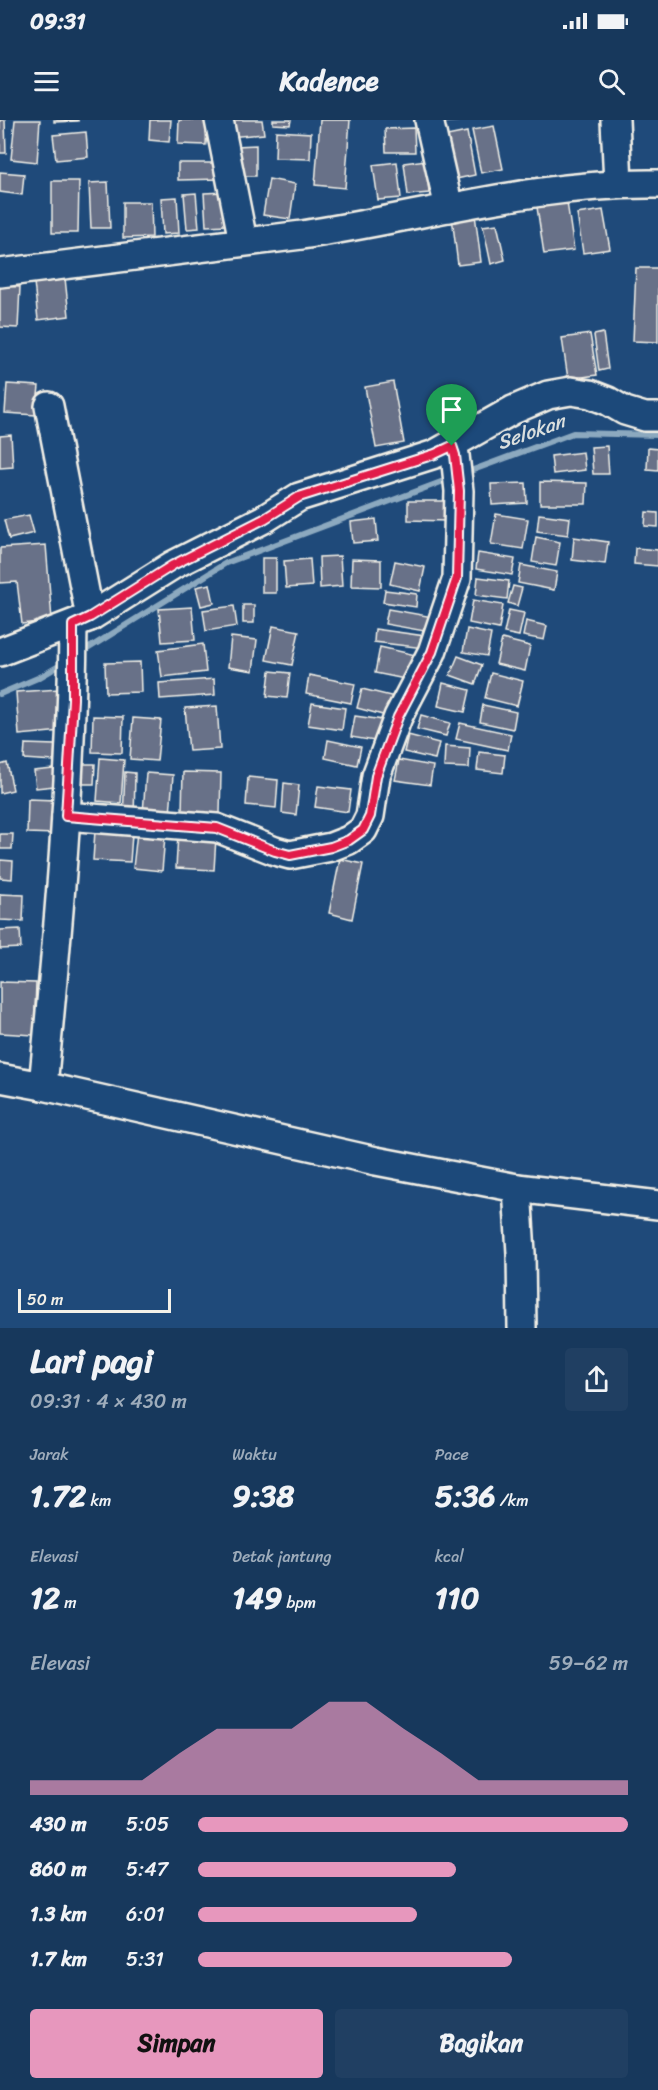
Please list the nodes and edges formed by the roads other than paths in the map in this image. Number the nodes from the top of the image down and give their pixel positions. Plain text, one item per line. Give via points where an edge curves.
1 (219, 120) edge
2 (429, 120) edge
3 (615, 120) edge
4 (618, 183) junction
5 (658, 184) edge
6 (449, 208) junction
7 (243, 242) junction
8 (0, 273) edge
9 (49, 406) dead end
10 (658, 417) edge
11 (453, 450) junction
12 (81, 621) junction
13 (0, 652) edge
14 (66, 816) junction
15 (0, 1078) edge
16 (43, 1086) junction
17 (517, 1188) junction
18 (658, 1205) edge
19 (522, 1328) edge

1 - 7 street
2 - 6 street
3 - 4 street
4 - 5 street
4 - 6 street via 535,192
6 - 7 street via 352,228
7 - 8 street
9 - 12 street
10 - 11 street via 645,417 590,394 571,391 548,395 513,410
11 - 12 street via 299,497 173,565
11 - 14 street via 459,491 457,578 432,652 398,717 376,776 370,816 363,830 331,847 290,855 217,828
12 - 13 street
12 - 14 street via 73,662
14 - 16 street
15 - 16 street
16 - 17 street
17 - 18 street
17 - 19 street

